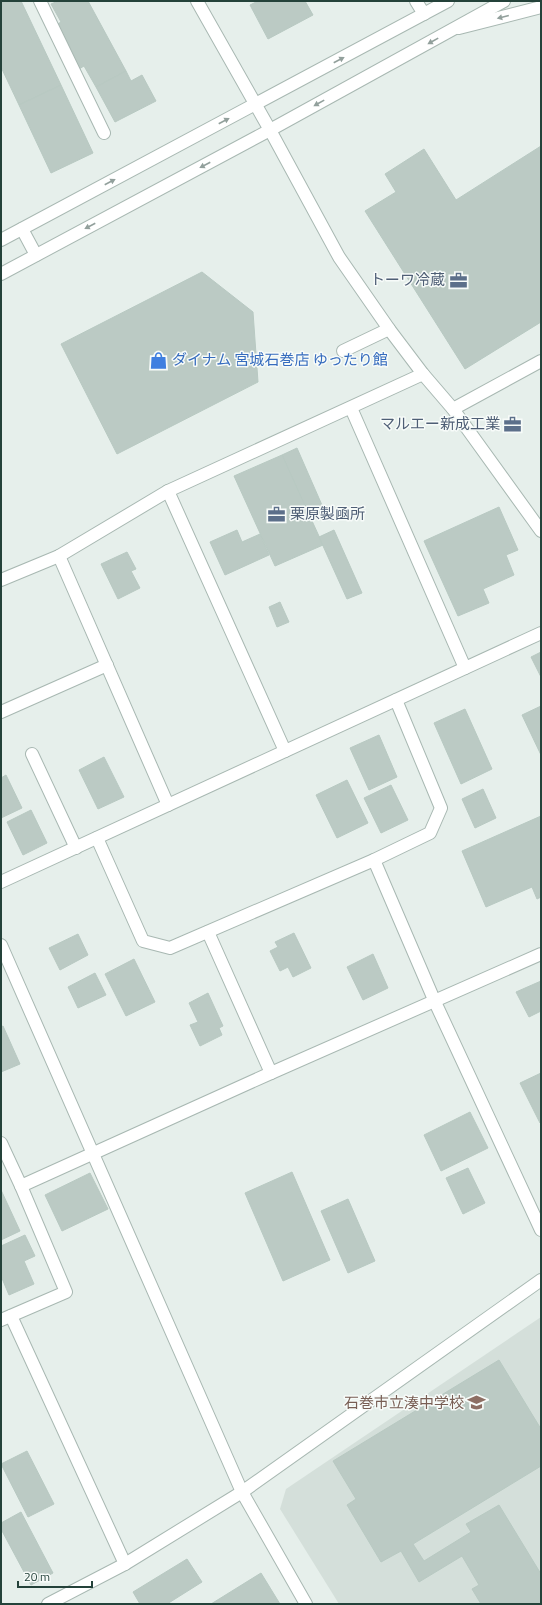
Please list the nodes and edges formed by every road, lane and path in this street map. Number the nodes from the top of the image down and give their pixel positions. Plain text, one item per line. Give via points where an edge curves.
1 (40, 1) edge
2 (197, 1) edge
3 (416, 1) edge
4 (504, 1) edge
5 (446, 2) edge
6 (541, 7) edge
7 (424, 14) junction
8 (453, 30) junction
9 (255, 104) junction
10 (270, 130) junction
11 (104, 133) dead end
12 (22, 229) junction
13 (1, 240) edge
14 (36, 255) junction
15 (1, 274) edge
16 (389, 329) junction
17 (344, 351) dead end
18 (541, 361) edge
19 (423, 374) junction
20 (351, 408) junction
21 (453, 409) junction
22 (168, 491) junction
23 (541, 531) edge
24 (59, 556) junction
25 (1, 580) edge
26 (541, 633) edge
27 (107, 665) junction
28 (465, 668) junction
29 (396, 700) junction
30 (1, 712) edge
31 (285, 751) junction
32 (32, 754) dead end
33 (168, 805) junction
34 (97, 838) junction
35 (76, 848) junction
36 (374, 860) junction
37 (1, 882) edge
38 (208, 932) junction
39 (1, 945) edge
40 (541, 954) edge
41 (435, 1002) junction
42 (271, 1073) junction
43 (1, 1143) edge
44 (93, 1153) junction
45 (22, 1186) junction
46 (541, 1230) edge
47 (541, 1280) edge
48 (6, 1318) edge
49 (242, 1492) junction
50 (125, 1564) junction
51 (48, 1604) edge
52 (306, 1604) edge

1 - 11 street
2 - 9 street
3 - 7 street
4 - 8 street
5 - 7 street
6 -> 8 street
9 -> 7 street
8 -> 10 street
9 - 10 street
12 -> 9 street
10 -> 14 street
10 - 16 street via 339,257
12 - 13 street
12 - 14 street
14 - 15 street
16 - 17 street
16 - 19 street
18 - 21 street
19 - 20 street
19 - 21 street
20 - 22 street
20 - 28 street
21 - 23 street
22 - 24 street
22 - 31 street
24 - 25 street
24 - 27 street
26 - 28 street
27 - 30 street
27 - 33 street
28 - 29 street
29 - 31 street
29 - 36 street via 441,808 430,833
31 - 33 street
32 - 35 street
33 - 34 street
34 - 35 street
34 - 38 street via 143,941 170,948
35 - 37 street
36 - 38 street
36 - 41 street
38 - 42 street
39 - 44 street
40 - 41 street
41 - 42 street
41 - 46 street
42 - 44 street
43 - 45 street
44 - 45 street
44 - 49 street
45 - 48 street via 66,1292
47 - 49 street
48 - 50 street
49 - 50 street
49 - 52 street
50 - 51 street

